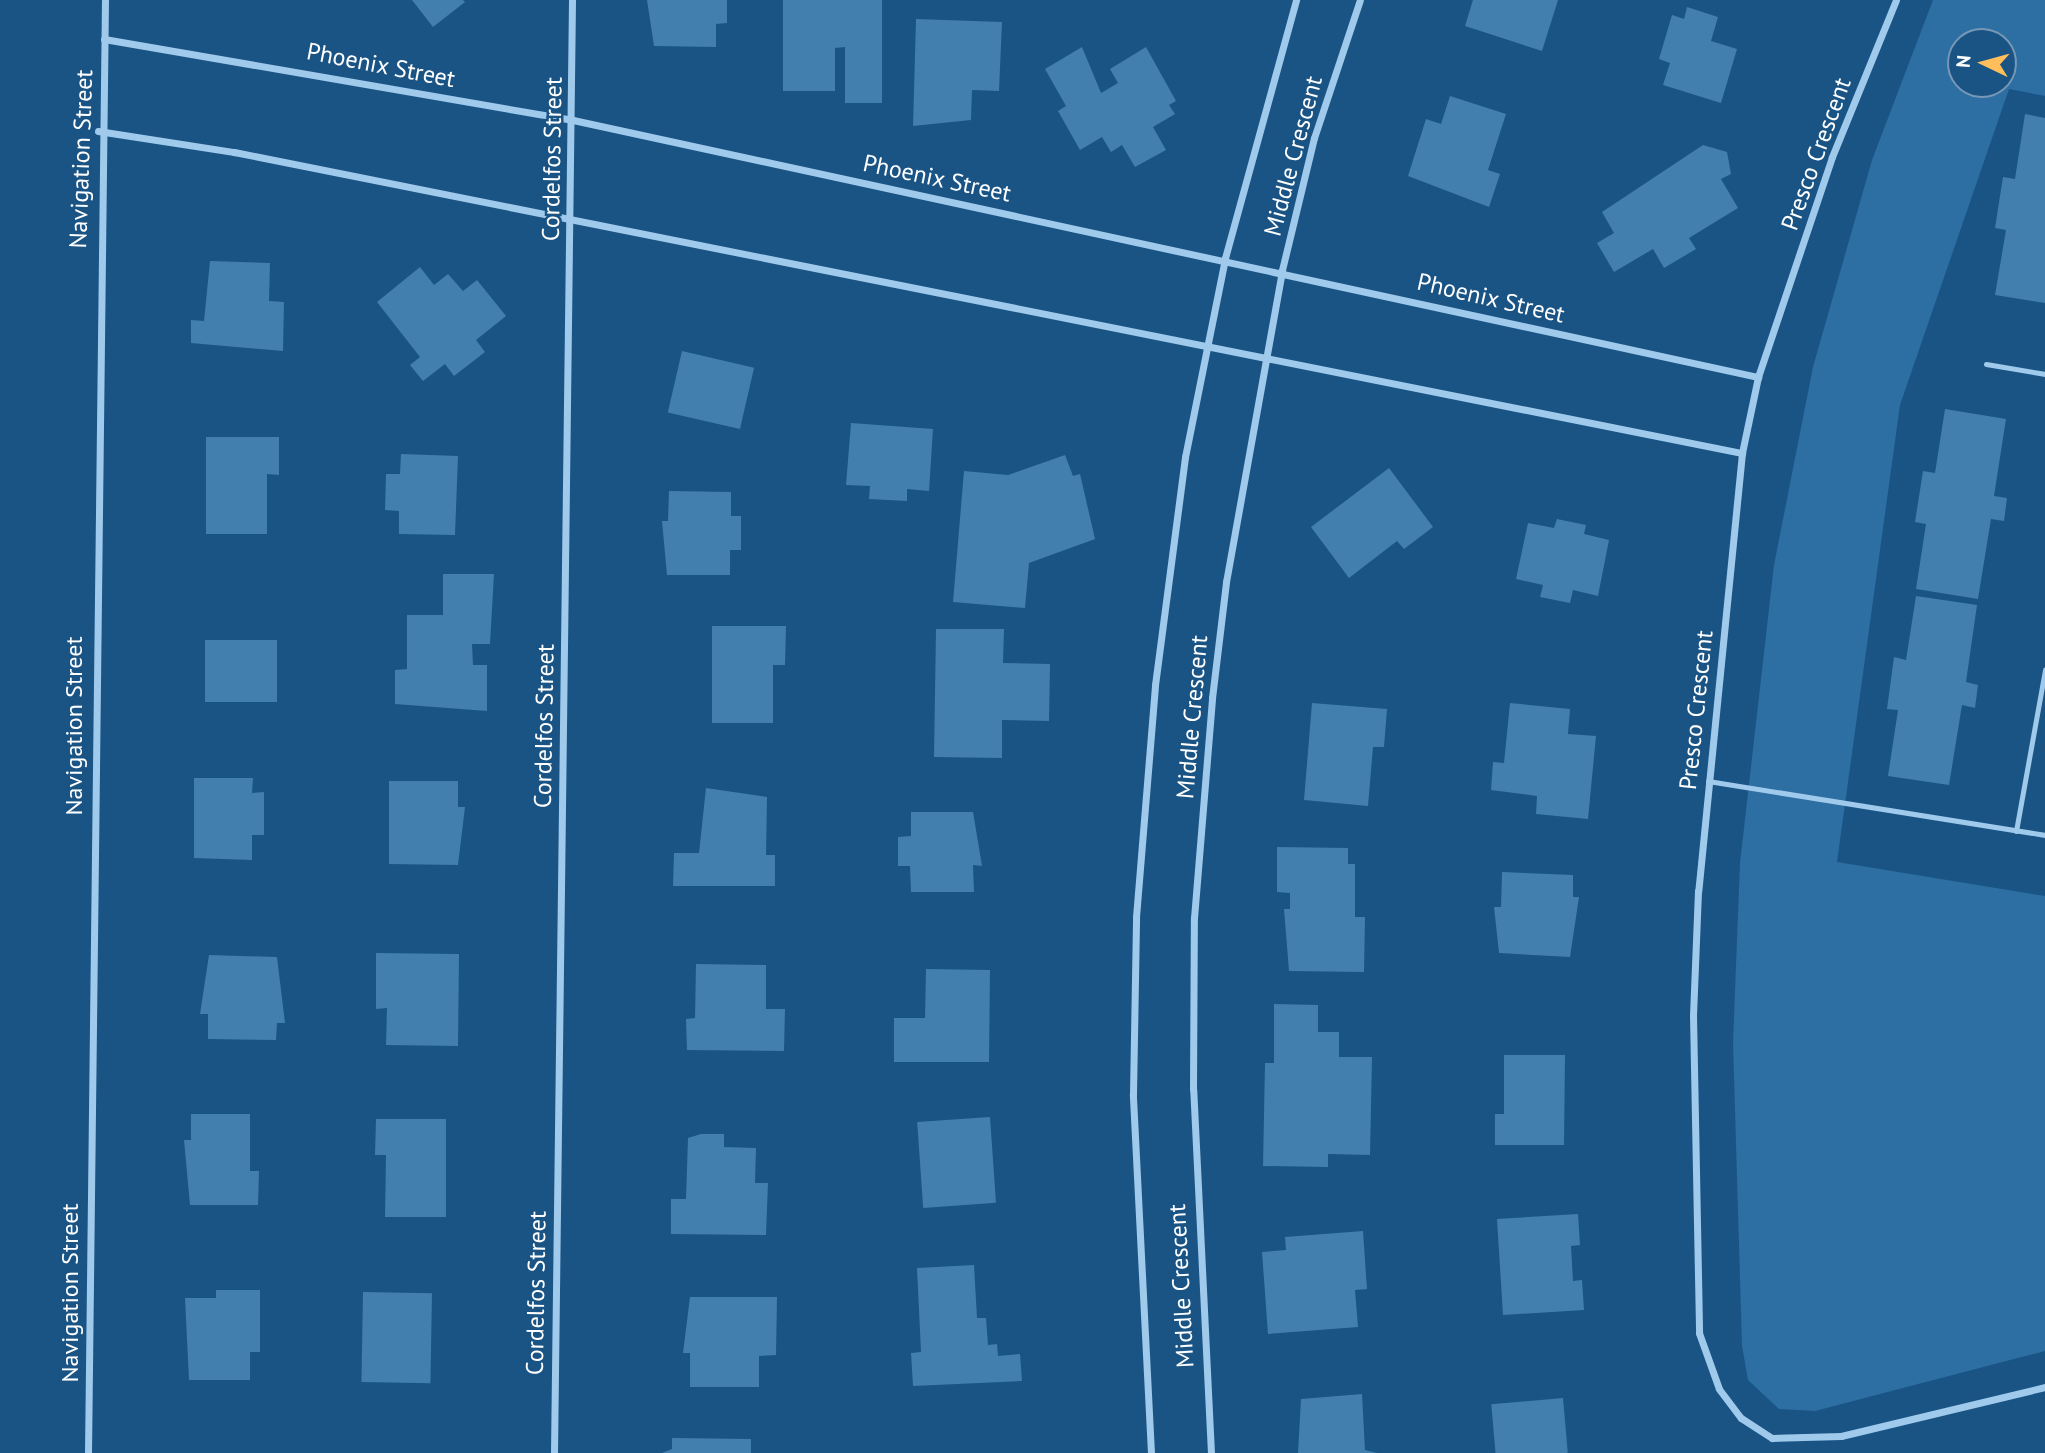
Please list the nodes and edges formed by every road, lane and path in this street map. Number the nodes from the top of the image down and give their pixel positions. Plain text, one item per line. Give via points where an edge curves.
1 (105, 0) edge
2 (572, 0) edge
3 (1296, 0) edge
4 (1360, 0) edge
5 (1896, 0) edge
6 (104, 39) junction
7 (573, 120) junction
8 (98, 131) junction
9 (570, 219) junction
10 (1225, 258) junction
11 (1282, 270) junction
12 (1210, 346) junction
13 (1266, 356) junction
14 (1986, 364) dead end
15 (2045, 374) edge
16 (1758, 377) junction
17 (1742, 453) junction
18 (2045, 670) edge
19 (1708, 781) junction
20 (2016, 831) junction
21 (2045, 835) edge
22 (2045, 1387) edge
23 (88, 1453) edge
24 (554, 1453) edge
25 (1151, 1453) edge
26 (1211, 1453) edge

1 - 6 street, Navigation Street
2 - 7 street, Cordelfos Street
3 - 10 street, Middle Crescent
4 - 11 street, Middle Crescent via 1314,138
5 - 16 street, Presco Crescent via 1832,157
6 - 7 street, Phoenix Street
6 - 8 street, Navigation Street
7 - 9 street, Cordelfos Street
7 - 10 street, Phoenix Street
8 - 9 street
8 - 23 street, Navigation Street
9 - 12 street
9 - 24 street, Cordelfos Street
10 - 11 street, Phoenix Street
10 - 12 street, Middle Crescent
11 - 13 street, Middle Crescent
11 - 16 street, Phoenix Street
12 - 13 street
12 - 25 street, Middle Crescent via 1185,457 1155,685 1136,917 1133,1094
13 - 17 street
13 - 26 street, Middle Crescent via 1226,582 1194,918 1200,1326
14 - 15 lane
16 - 17 street, Presco Crescent
17 - 19 street, Presco Crescent
18 - 20 lane
19 - 20 lane
19 - 22 street, Presco Crescent via 1693,1015 1699,1333 1718,1389 1758,1431 1805,1441
20 - 21 lane

